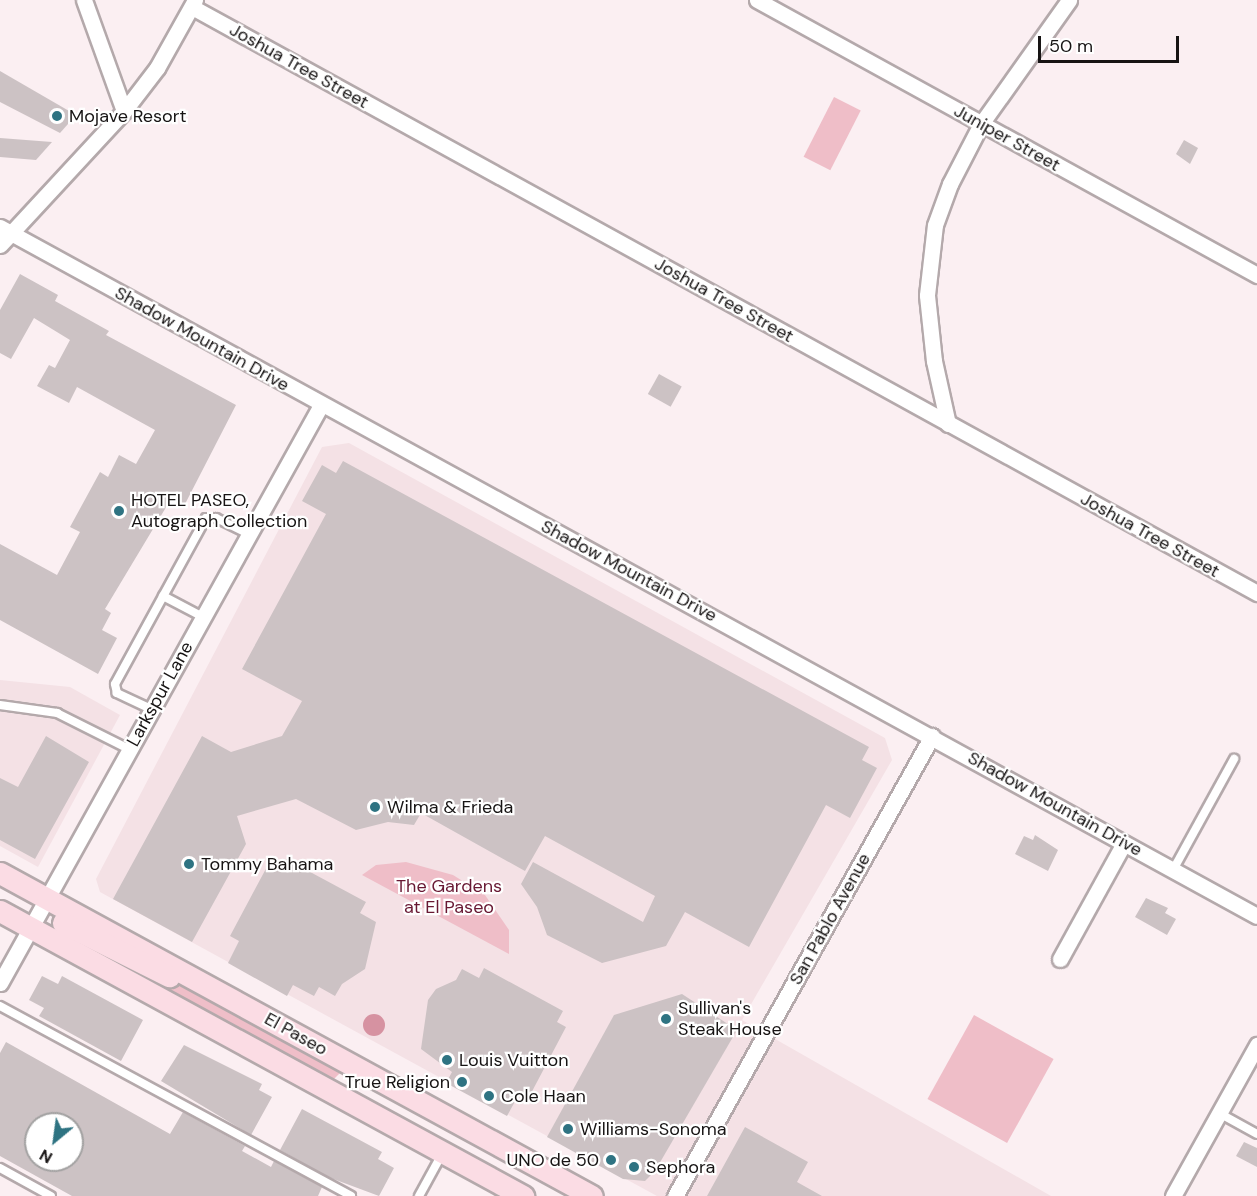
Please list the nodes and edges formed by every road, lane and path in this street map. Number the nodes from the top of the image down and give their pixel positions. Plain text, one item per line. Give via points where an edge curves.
1 (84, 0) edge
2 (757, 0) edge
3 (1068, 0) edge
4 (194, 3) edge
5 (123, 111) junction
6 (981, 124) junction
7 (7, 230) edge
8 (0, 244) edge
9 (1257, 275) edge
10 (321, 405) junction
11 (948, 424) junction
12 (249, 534) junction
13 (1257, 593) edge
14 (163, 596) junction
15 (203, 617) junction
16 (0, 705) edge
17 (151, 710) junction
18 (932, 736) junction
19 (129, 749) junction
20 (1233, 759) dead end
21 (1124, 843) junction
22 (1173, 870) junction
23 (0, 873) edge
24 (46, 898) junction
25 (0, 911) edge
26 (1257, 916) edge
27 (63, 923) dead end
28 (30, 928) junction
29 (1060, 959) dead end
30 (0, 983) edge
31 (209, 986) junction
32 (0, 1006) edge
33 (1257, 1045) edge
34 (350, 1063) junction
35 (392, 1086) junction
36 (336, 1094) junction
37 (1219, 1113) junction
38 (376, 1116) junction
39 (1257, 1134) edge
40 (443, 1152) junction
41 (0, 1168) edge
42 (51, 1196) edge
43 (351, 1196) edge
44 (419, 1196) edge
45 (523, 1196) edge
46 (592, 1196) edge
47 (675, 1196) edge
48 (1173, 1196) edge

1 - 5 street
2 - 6 street, Juniper Street
3 - 6 street
4 - 5 street via 157,68
4 - 11 street, Joshua Tree Street
5 - 7 street
6 - 9 street, Juniper Street
6 - 11 street via 950,184 928,262 934,361
7 - 8 street
7 - 10 street, Shadow Mountain Drive
10 - 12 street, Larkspur Lane
10 - 18 street, Shadow Mountain Drive
11 - 13 street, Joshua Tree Street
12 - 14 lane via 216,518 206,518
12 - 15 street, Larkspur Lane
14 - 15 lane
14 - 17 lane via 114,689
15 - 17 street, Larkspur Lane
16 - 19 lane via 57,713
17 - 19 street, Larkspur Lane
18 - 21 street, Shadow Mountain Drive
18 - 47 street, San Pablo Avenue
19 - 24 street, Larkspur Lane
20 - 22 lane
21 - 22 street, Shadow Mountain Drive
21 - 29 street
22 - 26 street, Shadow Mountain Drive
23 - 24 street, El Paseo
24 - 28 street, Larkspur Lane
24 - 31 street, El Paseo
25 - 28 street, El Paseo
27 - 31 street via 154,972
28 - 30 street, Larkspur Lane
28 - 36 street, El Paseo
31 - 34 street, El Paseo
32 - 43 lane
33 - 37 street
34 - 35 street, El Paseo
34 - 36 street via 351,1083
35 - 38 street via 371,1094
35 - 46 street, El Paseo
36 - 38 street, El Paseo
37 - 39 lane
37 - 48 street
38 - 40 street, El Paseo
40 - 44 lane
40 - 45 street, El Paseo
41 - 42 lane

